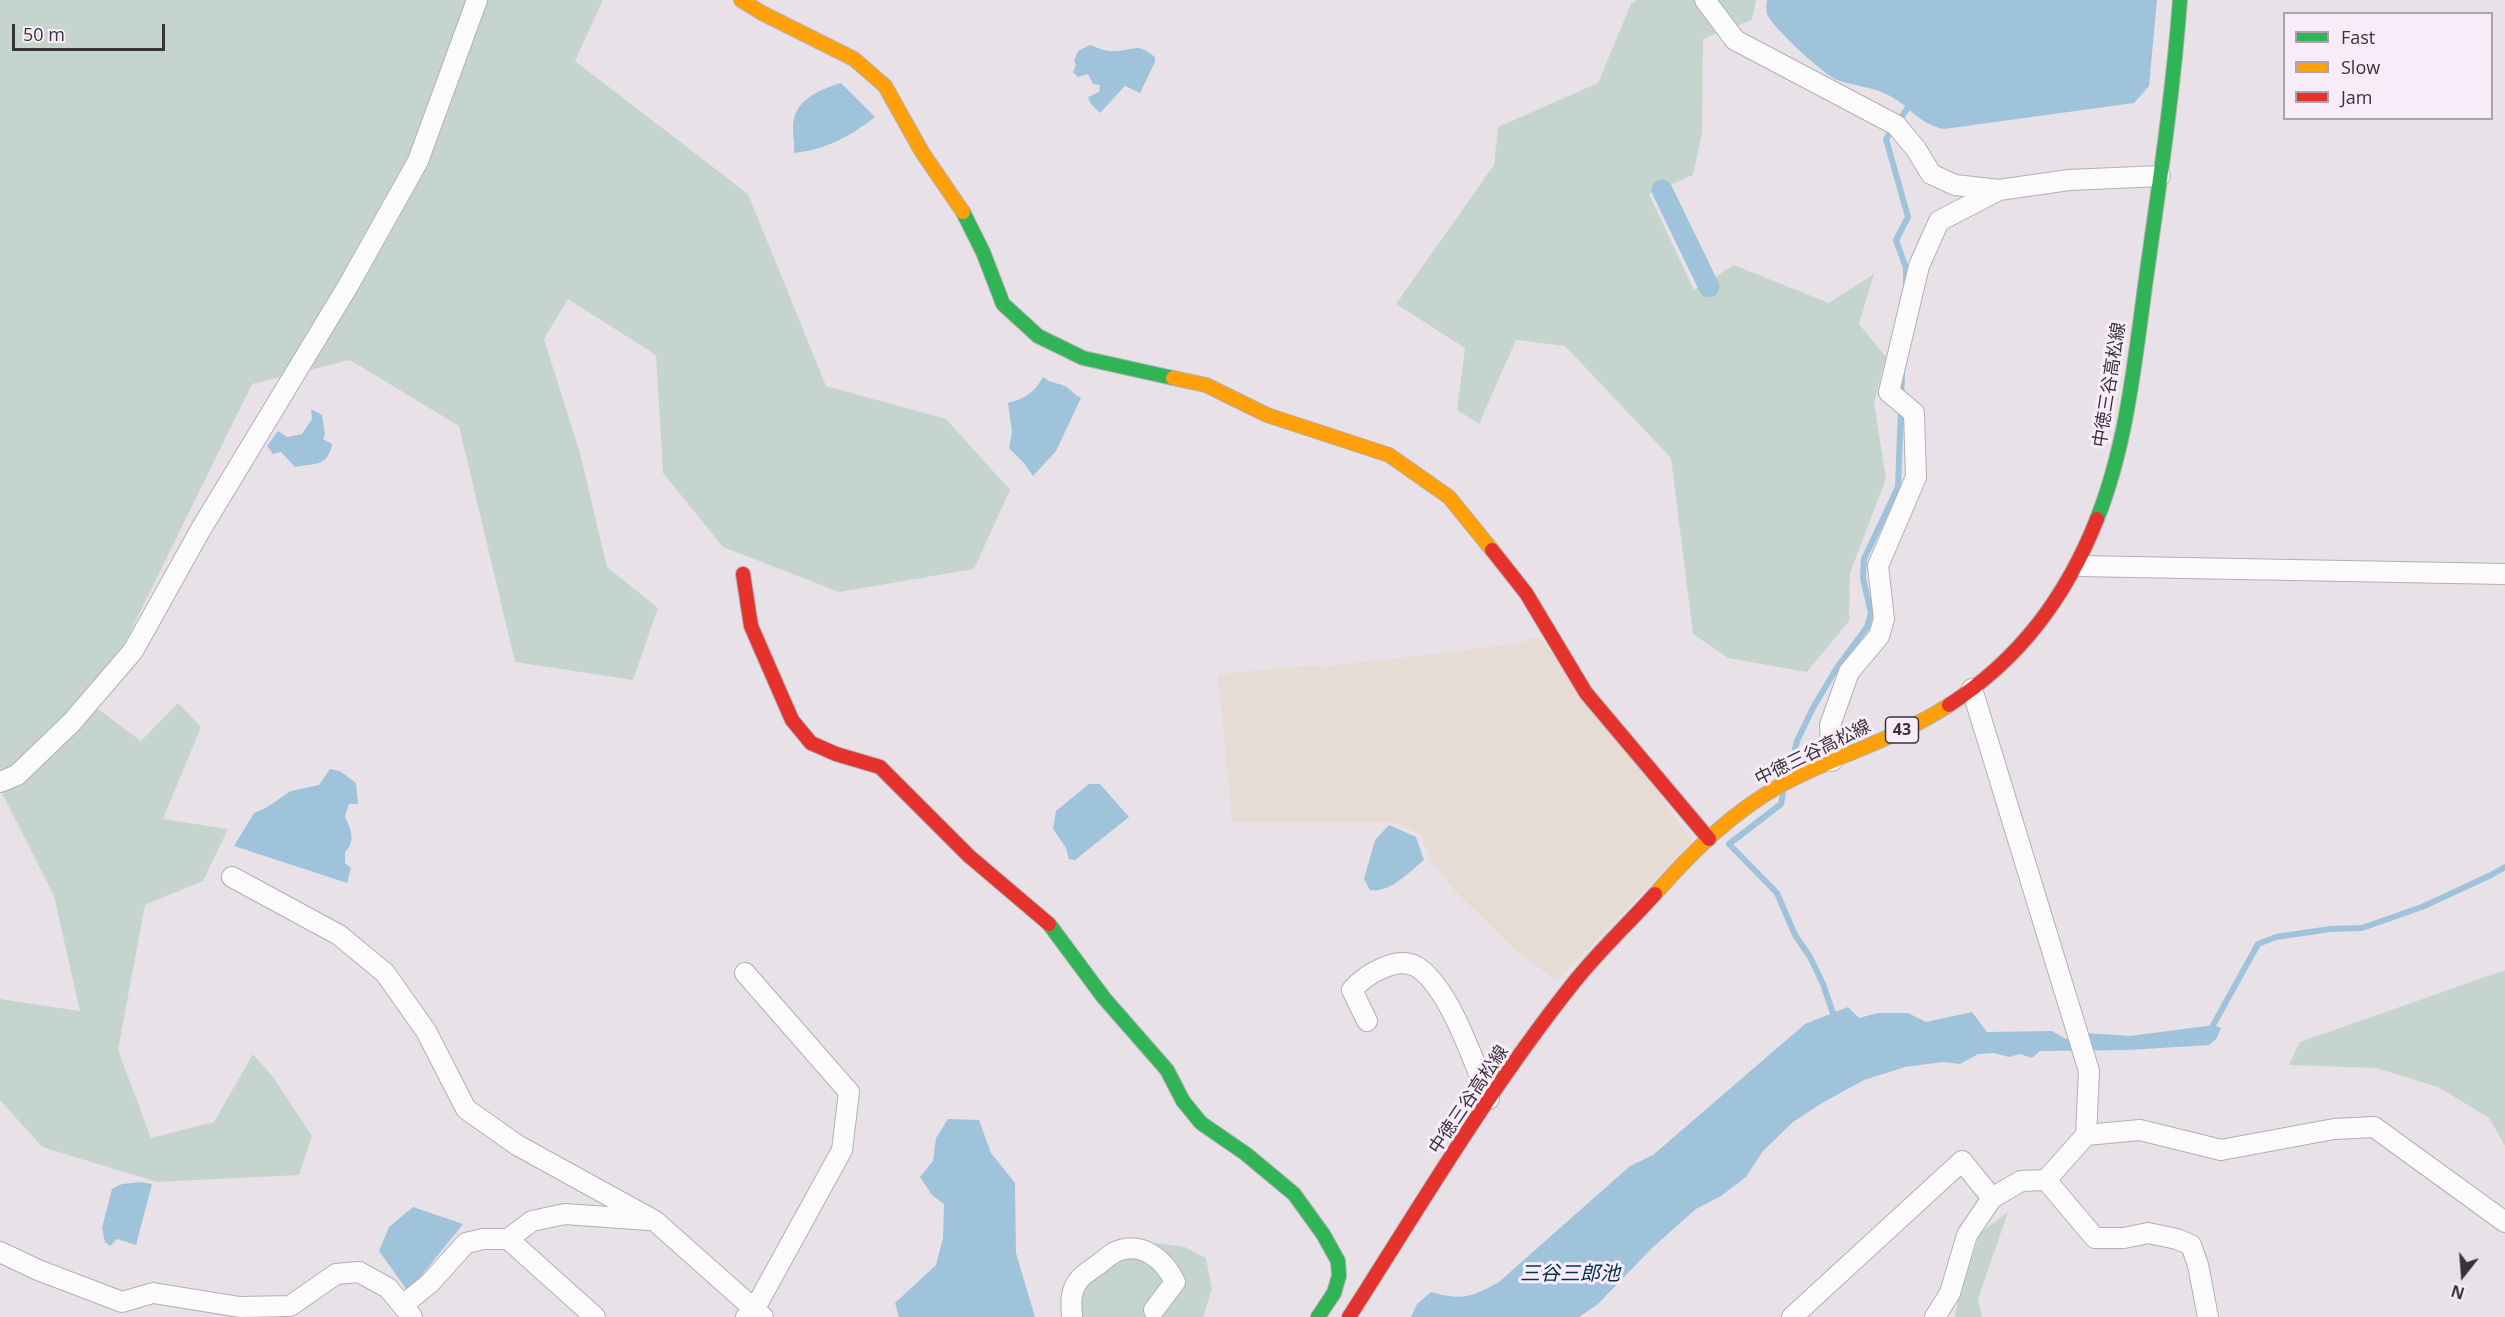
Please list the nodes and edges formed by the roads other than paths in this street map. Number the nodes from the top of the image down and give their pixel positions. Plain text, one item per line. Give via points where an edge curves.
1 (477, 0) edge
2 (741, 0) edge
3 (1705, 0) edge
4 (2180, 0) edge
5 (2160, 176) junction
6 (1999, 190) junction
7 (2079, 566) junction
8 (743, 574) dead end
9 (2505, 574) edge
10 (1972, 689) junction
11 (1832, 761) junction
12 (0, 782) edge
13 (1709, 839) junction
14 (232, 877) dead end
15 (745, 973) dead end
16 (1367, 1021) dead end
17 (1489, 1099) junction
18 (2086, 1135) junction
19 (2046, 1180) junction
20 (1992, 1198) junction
21 (655, 1221) junction
22 (2505, 1222) edge
23 (508, 1239) junction
24 (0, 1252) edge
25 (1154, 1310) dead end
26 (408, 1311) edge
27 (754, 1315) edge
28 (595, 1317) edge
29 (1072, 1317) edge
30 (1318, 1317) edge
31 (1348, 1317) edge
32 (1792, 1317) edge
33 (1935, 1317) edge
34 (2208, 1317) edge

1 - 12 street via 418,161 133,651 72,722 17,775
2 - 13 street via 854,59 885,86 922,152 964,214 1003,304 1038,336 1083,358 1206,385 1267,416 1389,455 1449,497 1526,592 1586,693
3 - 6 street via 1735,40 1896,125 1931,174 1955,185
4 - 5 street, 中徳三谷高松線 / 43
5 - 6 street via 2069,180
5 - 7 street, 中徳三谷高松線 / 43 via 2121,440 2106,501
6 - 11 street via 1939,221 1918,266 1889,392 1914,413 1916,477 1878,566 1884,619 1879,636 1849,672 1830,725
7 - 9 street
7 - 10 street, 中徳三谷高松線 / 43 via 2044,621 2019,649
8 - 30 street via 751,626 792,720 812,743 880,767 969,856 1046,920 1104,998 1167,1070 1183,1101 1201,1123 1294,1194 1338,1261 1334,1293
10 - 11 street, 中徳三谷高松線 / 43 via 1920,722
10 - 18 street via 2089,1071
11 - 13 street, 中徳三谷高松線 / 43 via 1757,799
13 - 17 street, 中徳三谷高松線 / 43 via 1576,979
14 - 21 street via 339,934 385,973 426,1031 466,1109 517,1145
15 - 27 street via 849,1092 842,1150
16 - 17 street via 1352,990 1363,978 1395,963 1419,967 1436,986 1452,1015
17 - 31 street, 中徳三谷高松線 / 43
18 - 19 street
18 - 22 street via 2140,1130 2220,1149 2334,1129 2374,1127
19 - 20 street via 2021,1181
19 - 34 street via 2095,1238 2148,1233 2191,1245
20 - 32 street via 1962,1161
20 - 33 street via 1967,1235 1950,1293
21 - 23 street via 565,1214 532,1221
21 - 27 street
23 - 26 street via 466,1243
23 - 28 street
24 - 26 street via 122,1302 153,1293 240,1306 290,1306 336,1274 359,1272 388,1288
25 - 29 street via 1175,1282 1158,1258 1145,1250 1128,1248 1114,1253 1078,1279 1071,1297

